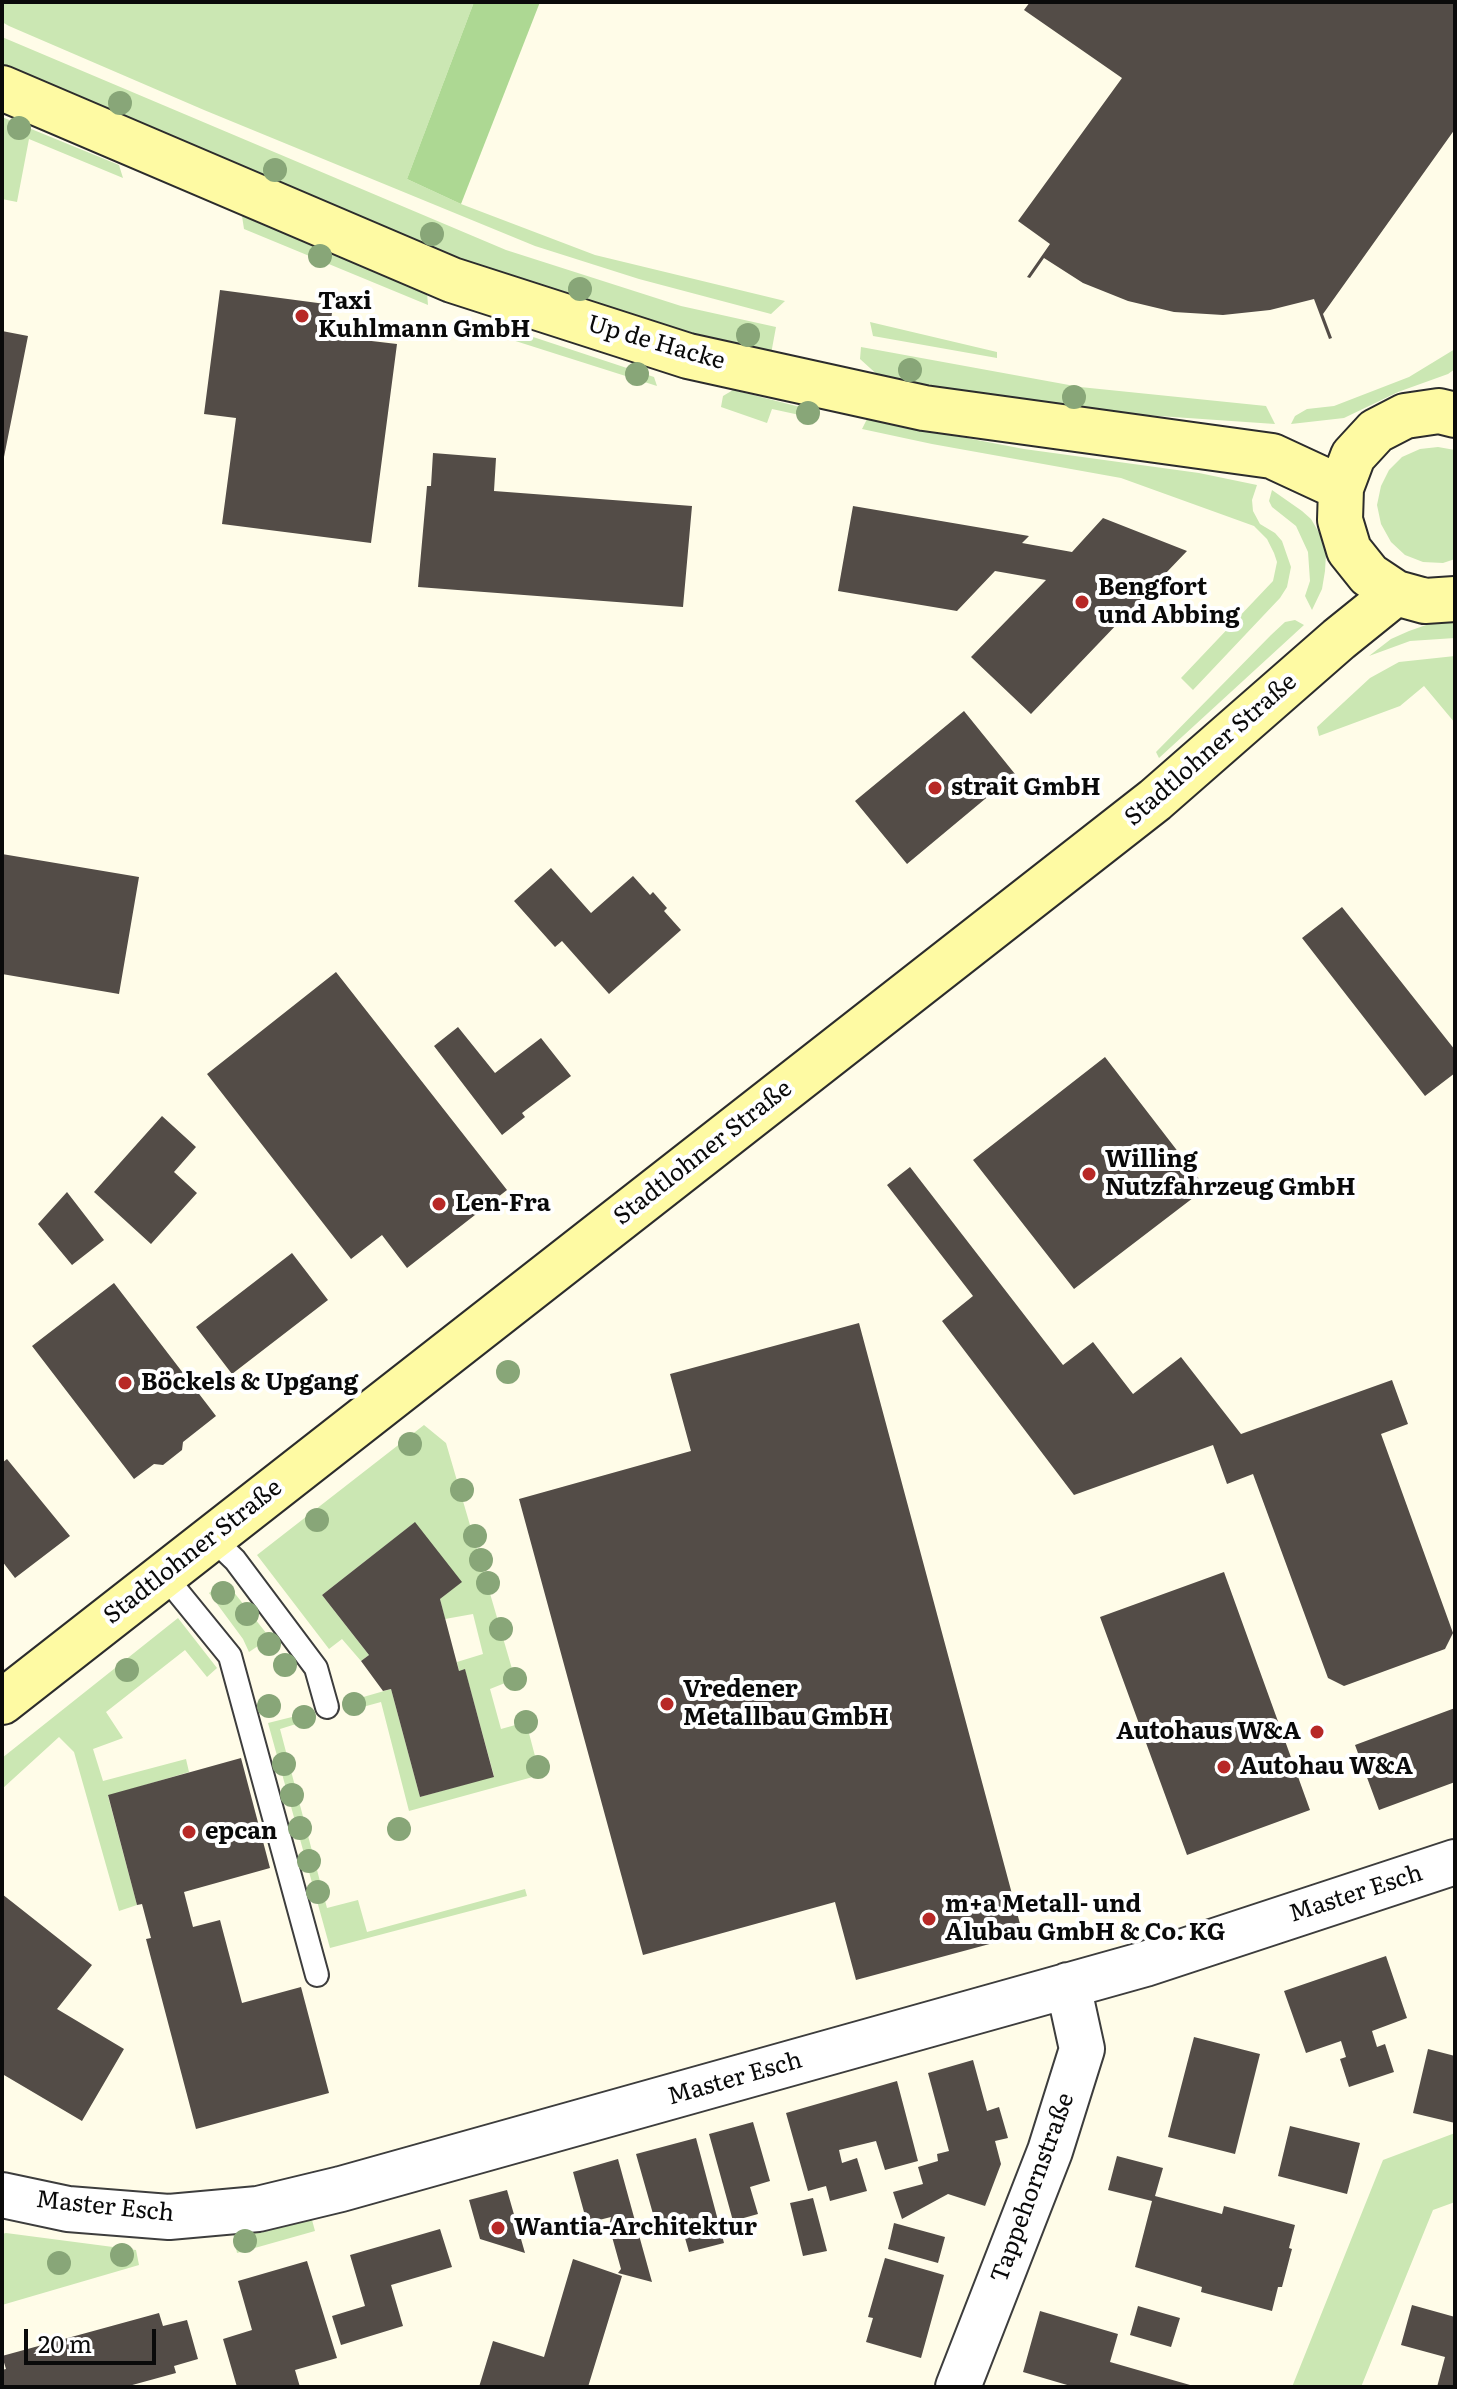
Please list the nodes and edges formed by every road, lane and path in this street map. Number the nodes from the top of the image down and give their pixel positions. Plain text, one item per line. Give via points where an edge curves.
1 (2, 88) edge
2 (1455, 415) edge
3 (1341, 488) junction
4 (1396, 593) junction
5 (1455, 599) edge
6 (212, 1538) junction
7 (164, 1575) junction
8 (2, 1702) edge
9 (327, 1707) dead end
10 (1455, 1862) edge
11 (317, 1975) dead end
12 (1068, 1985) junction
13 (2, 2195) edge
14 (958, 2387) edge

1 - 3 street, Up de Hacke via 452,280 688,356 924,408 1272,456
2 - 3 street via 1439,411 1405,416 1376,431 1353,456
3 - 4 street via 1340,520 1349,550 1369,575
4 - 5 street via 1425,601
4 - 6 street, Stadtlohner Straße via 1155,800
6 - 7 street, Stadtlohner Straße
6 - 9 lane via 235,1560 316,1668
7 - 8 street, Stadtlohner Straße
7 - 11 lane via 230,1656
10 - 12 street, Master Esch
12 - 13 street, Master Esch via 258,2209 169,2217 68,2209
12 - 14 street, Tappehornstraße via 1082,2049 1050,2151

